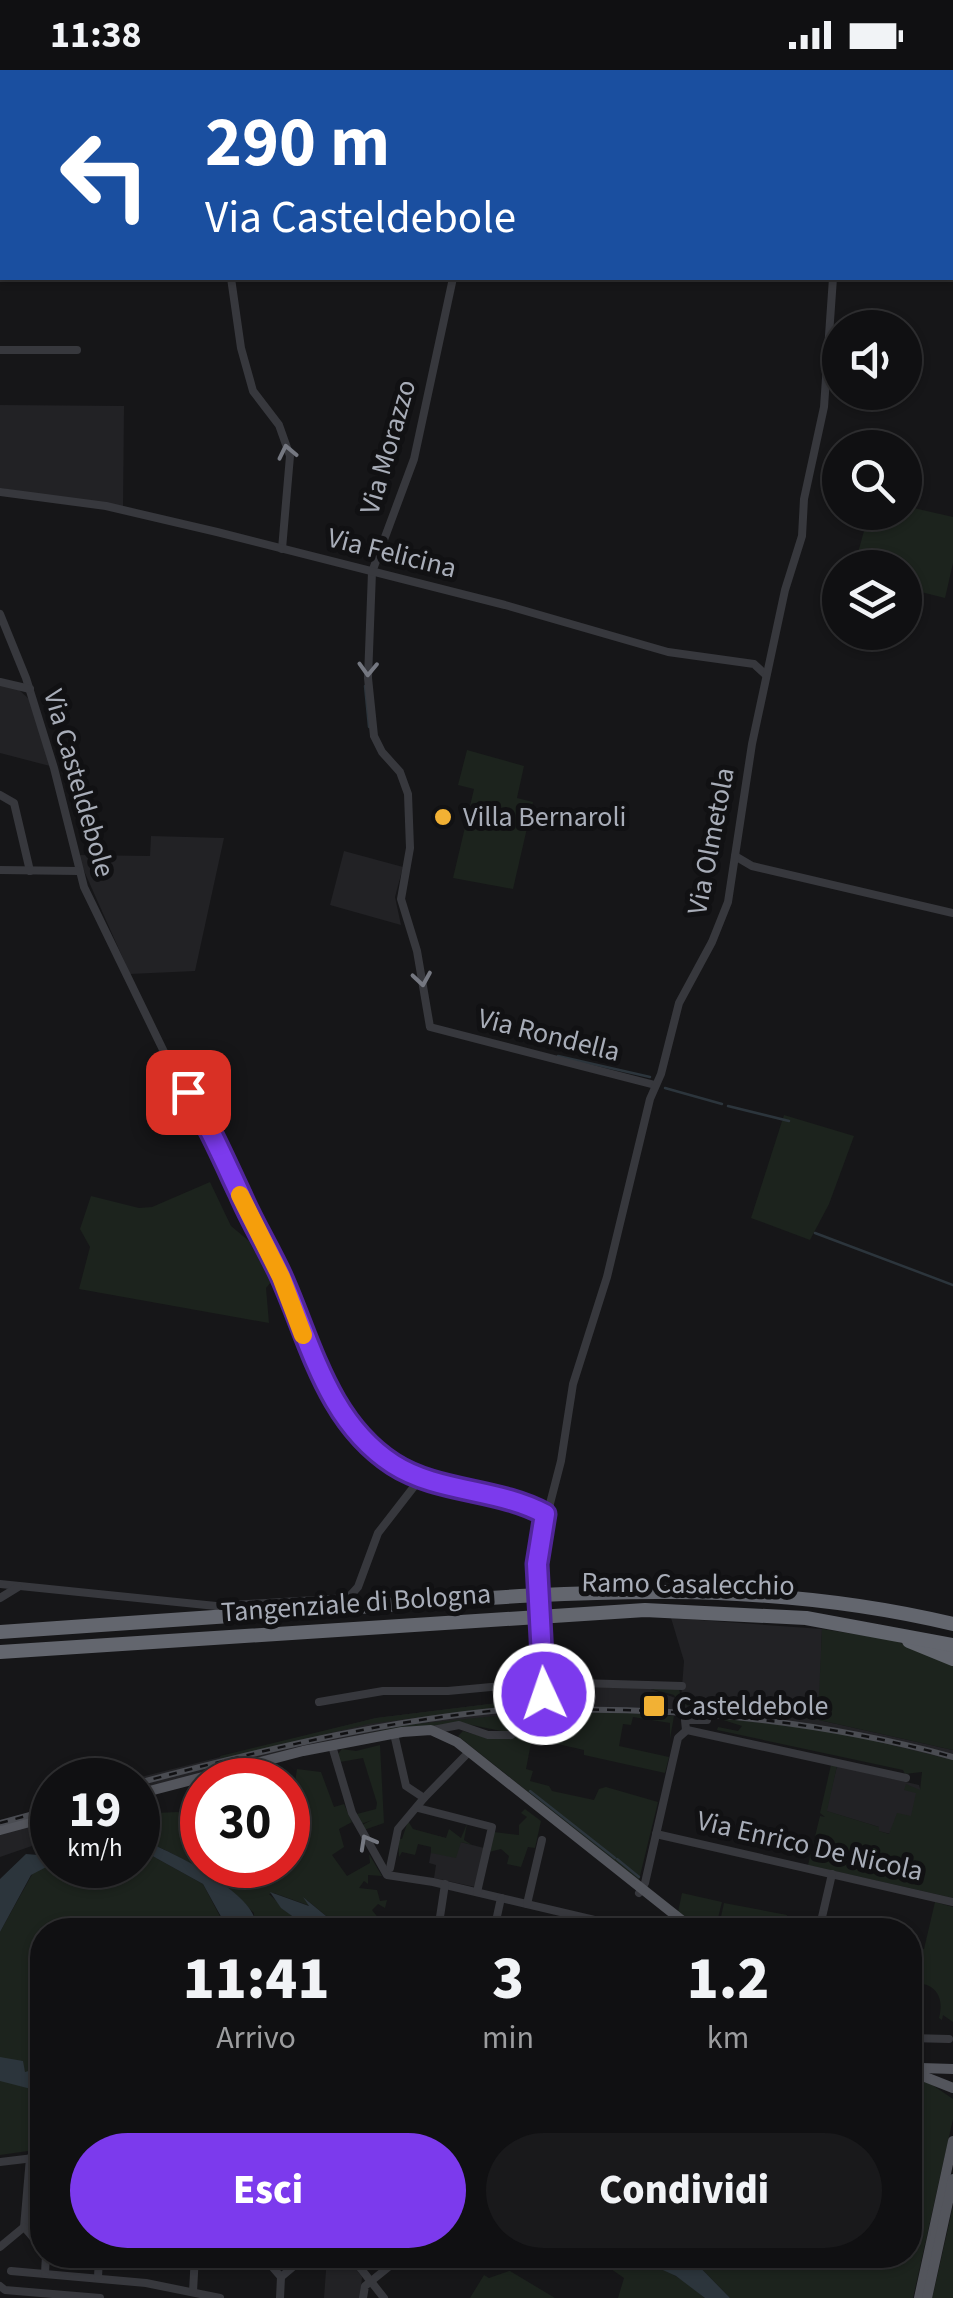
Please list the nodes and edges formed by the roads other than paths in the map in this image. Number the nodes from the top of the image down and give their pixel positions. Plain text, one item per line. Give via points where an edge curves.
1 (231, 280) edge
2 (452, 280) edge
3 (833, 280) edge
4 (0, 350) edge
5 (77, 350) dead end
6 (0, 492) edge
7 (282, 548) junction
8 (372, 572) junction
9 (0, 614) edge
10 (0, 640) edge
11 (13, 643) junction
12 (766, 675) junction
13 (0, 682) edge
14 (30, 690) junction
15 (0, 795) edge
16 (735, 856) junction
17 (0, 870) edge
18 (30, 870) junction
19 (78, 870) junction
20 (953, 914) edge
21 (433, 1030) joint
22 (654, 1086) junction
23 (415, 1480) junction
24 (545, 1515) junction
25 (0, 1584) edge
26 (20, 1586) junction
27 (0, 1598) edge
28 (868, 1606) junction
29 (953, 1613) edge
30 (816, 1620) junction
31 (953, 1634) edge
32 (0, 1642) edge
33 (953, 1659) edge
34 (544, 1686) junction
35 (682, 1686) dead end
36 (319, 1702) dead end
37 (707, 1720) dead end
38 (686, 1730) junction
39 (443, 1733) junction
40 (395, 1738) junction
41 (348, 1743) junction
42 (332, 1746) junction
43 (463, 1754) junction
44 (906, 1778) dead end
45 (504, 1784) junction
46 (160, 1789) edge
47 (424, 1798) junction
48 (418, 1808) junction
49 (30, 1822) edge
50 (0, 1830) edge
51 (656, 1834) junction
52 (542, 1840) dead end
53 (390, 1868) dead end
54 (832, 1874) junction
55 (445, 1884) junction
56 (640, 1891) junction
57 (477, 1892) junction
58 (502, 1898) junction
59 (953, 1902) edge
60 (526, 1904) junction
61 (580, 1917) joint
62 (440, 1918) edge
63 (497, 1918) edge
64 (583, 1918) edge
65 (671, 1918) edge
66 (823, 1918) edge
67 (922, 2038) edge
68 (949, 2039) dead end
69 (953, 2069) edge
70 (922, 2070) edge
71 (922, 2074) edge
72 (953, 2078) edge
73 (953, 2087) edge
74 (953, 2140) edge
75 (30, 2158) joint
76 (0, 2162) edge
77 (953, 2179) edge
78 (28, 2192) joint
79 (24, 2227) junction
80 (30, 2234) edge
81 (0, 2247) edge
82 (45, 2268) edge
83 (97, 2268) edge
84 (196, 2268) edge
85 (273, 2268) edge
86 (292, 2268) edge
87 (360, 2268) edge
88 (387, 2268) edge
89 (11, 2271) dead end
90 (45, 2274) junction
91 (94, 2278) junction
92 (281, 2278) junction
93 (371, 2281) junction
94 (0, 2286) edge
95 (193, 2292) junction
96 (88, 2297) edge
97 (99, 2298) edge
98 (220, 2298) edge
99 (280, 2298) edge
100 (363, 2298) edge
101 (384, 2298) edge
102 (919, 2298) edge
103 (927, 2298) edge

7 -> 1 street via 290,456 253,391
2 - 8 street, Via Morazzo via 414,459
3 - 12 street, Via Olmetola via 824,407 802,536
4 - 5 street
6 - 7 street, Via Felicina via 106,506
7 - 8 street, Via Felicina
8 - 12 street, Via Felicina via 668,652 754,664
8 -> 21 street, Via Morazzo via 368,703 378,746 408,794 410,848 401,899
9 - 11 street, Via Casteldebole
10 - 11 street
11 - 14 street, Via Casteldebole
12 - 16 street, Via Olmetola
13 - 14 street
14 - 19 street, Via Casteldebole
15 - 18 street via 14,802
16 - 20 street via 752,866
16 - 22 street, Via Olmetola via 723,918 679,1003
17 - 18 street
18 - 19 street
19 - 23 street, Via Casteldebole via 163,1050 216,1137 326,1386 376,1450
21 - 22 street, Via Rondella
22 - 24 street, Via Olmetola via 607,1277 581,1351
23 - 24 street, Via Casteldebole via 482,1491
23 - 26 street via 378,1533 348,1598 216,1606
24 - 34 street, bridge via 538,1550
25 - 26 street
26 - 27 street
28 - 29 highway
28 - 31 highway, Tangenziale di Bologna
28 - 32 highway, Tangenziale di Bologna via 778,1594 637,1590
30 - 31 highway, Tangenziale di Bologna
30 - 32 highway, Tangenziale di Bologna via 602,1611
30 - 33 highway via 897,1637
31 - 32 highway, Ramo Casalecchio via 810,1612 653,1603
34 - 35 street
34 - 36 street via 383,1690
34 - 39 street, bridge via 534,1719 511,1734 465,1727
37 - 38 street via 686,1720
38 - 44 street
38 - 51 street via 677,1742
39 - 40 main road
39 - 41 main road
39 - 43 main road
39 - 45 main road
40 - 41 main road
40 - 47 street via 406,1786
41 - 42 main road
42 - 46 main road
55 -> 42 street via 384,1872 352,1813
43 - 45 main road
43 - 47 street
45 - 56 main road
47 - 48 street
48 - 53 street via 398,1829
48 - 57 street via 492,1827
49 - 50 main road
51 - 54 street, Via Enrico De Nicola
51 - 56 street
52 - 60 street
54 - 59 street, Via Enrico De Nicola
54 - 66 street
55 - 57 street
55 - 62 street
56 - 65 main road
57 - 58 street
58 - 60 street
58 - 63 street
60 - 61 street
61 - 64 street
67 - 68 street
69 - 70 main road
71 - 73 main road
72 - 73 main road
74 - 102 main road
75 - 76 street
75 - 78 street
77 - 103 main road
78 - 79 street
79 - 80 street
79 - 81 street
82 - 90 street
83 - 91 street
84 - 95 street
85 - 92 street
86 - 92 street
87 - 93 street
88 - 93 street
89 - 90 street
90 - 91 street
91 - 95 street
91 - 96 street
92 - 99 street
93 - 100 street
93 - 101 street
94 - 96 street
95 - 98 street
96 - 97 street

